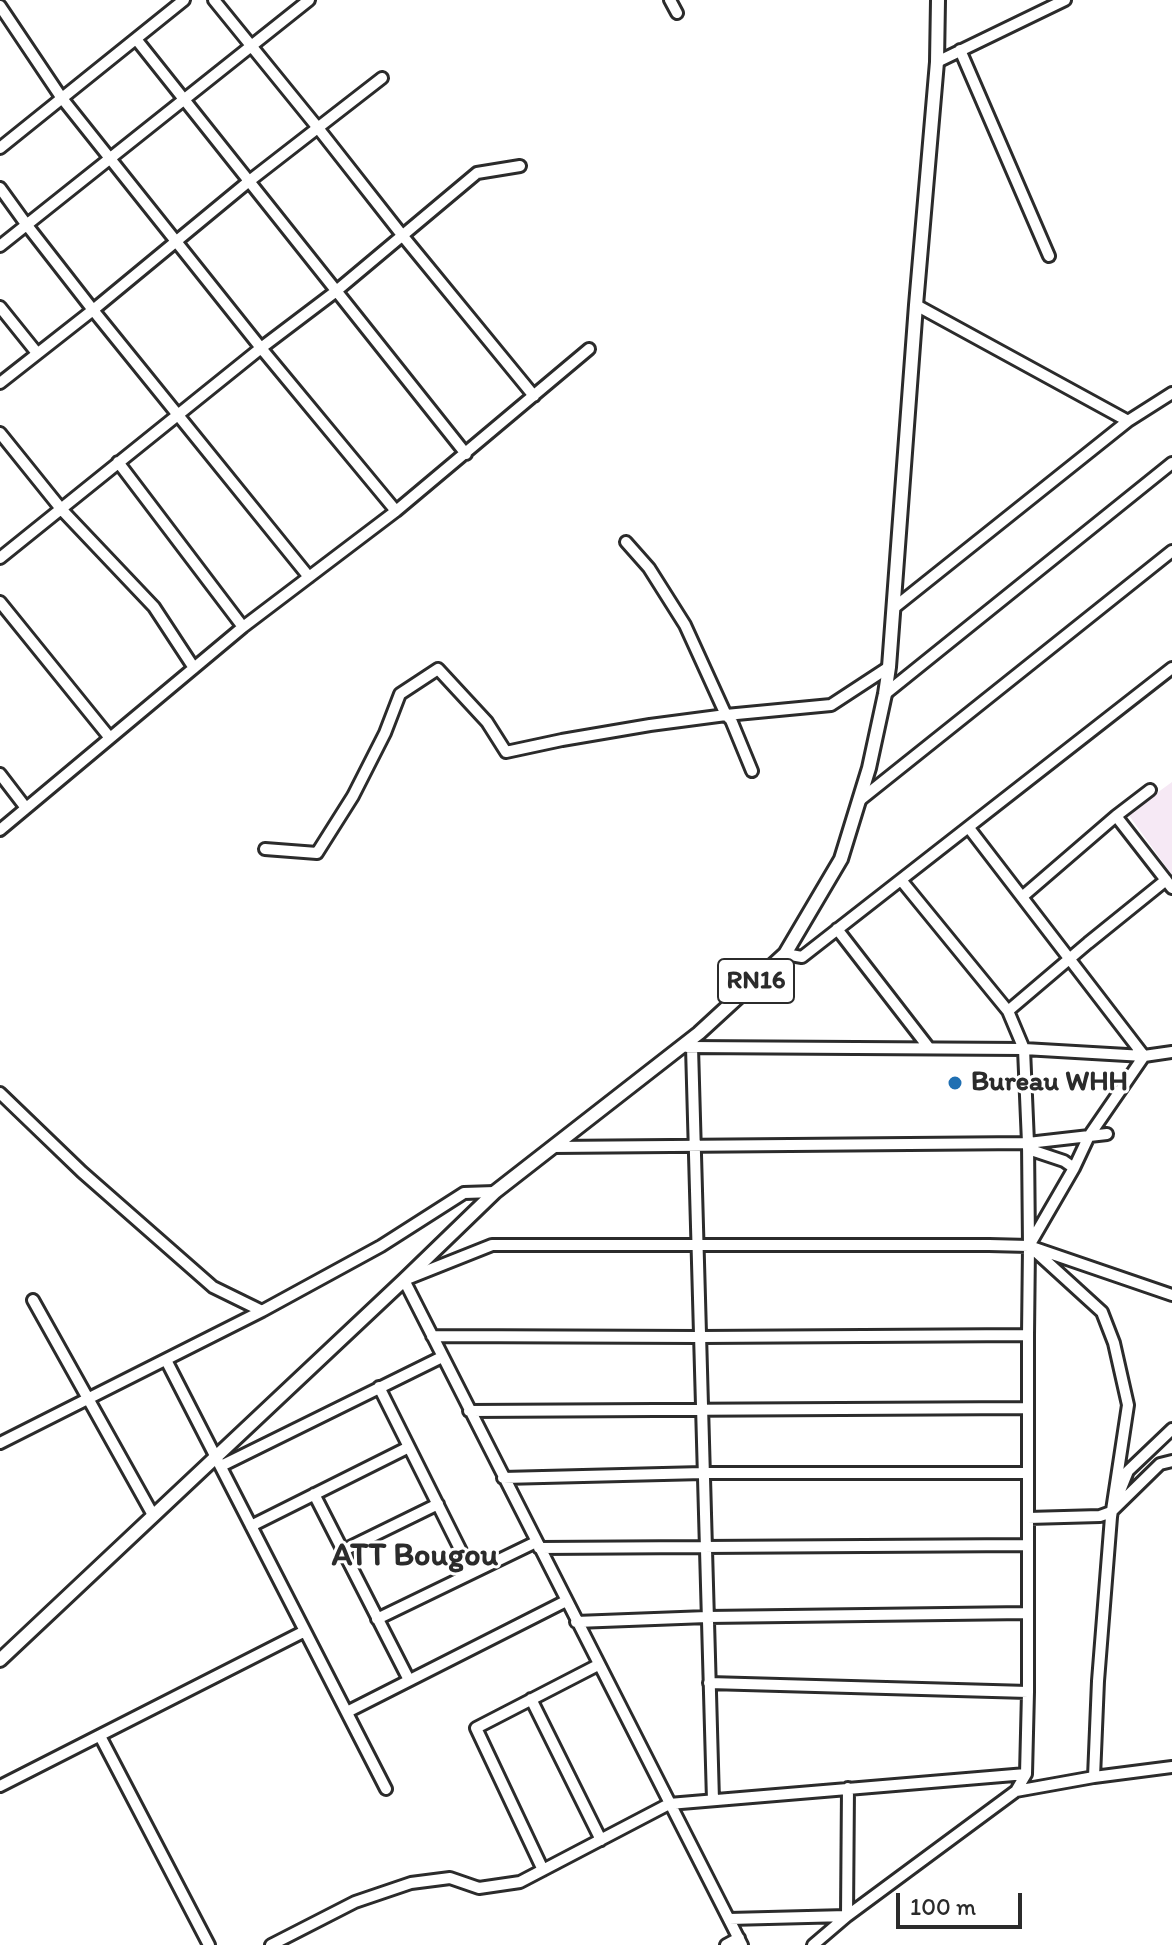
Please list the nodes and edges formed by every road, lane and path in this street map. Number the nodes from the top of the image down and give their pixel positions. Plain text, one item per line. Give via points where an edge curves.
1 (184, 0) edge
2 (214, 0) edge
3 (309, 0) edge
4 (670, 0) edge
5 (938, 0) edge
6 (1065, 0) edge
7 (0, 6) edge
8 (677, 13) dead end
9 (136, 39) junction
10 (252, 46) junction
11 (960, 50) junction
12 (937, 62) junction
13 (382, 78) dead end
14 (61, 97) junction
15 (184, 100) junction
16 (318, 128) junction
17 (0, 148) edge
18 (109, 158) junction
19 (520, 166) dead end
20 (248, 182) junction
21 (0, 188) edge
22 (26, 224) junction
23 (402, 235) junction
24 (177, 241) junction
25 (0, 246) edge
26 (1049, 256) dead end
27 (335, 292) junction
28 (916, 305) junction
29 (0, 307) edge
30 (93, 310) junction
31 (261, 348) junction
32 (589, 349) dead end
33 (37, 353) junction
34 (0, 383) edge
35 (1172, 393) edge
36 (534, 396) junction
37 (179, 415) junction
38 (1128, 421) junction
39 (0, 433) edge
40 (466, 454) junction
41 (118, 462) junction
42 (1172, 463) edge
43 (62, 510) junction
44 (396, 511) junction
45 (626, 542) dead end
46 (1172, 551) edge
47 (0, 558) edge
48 (309, 577) junction
49 (0, 602) edge
50 (895, 607) junction
51 (243, 627) junction
52 (889, 667) junction
53 (194, 668) junction
54 (1172, 668) edge
55 (885, 694) junction
56 (726, 715) junction
57 (110, 738) junction
58 (752, 771) dead end
59 (0, 774) edge
60 (1150, 790) dead end
61 (860, 800) junction
62 (26, 808) junction
63 (1116, 816) junction
64 (969, 828) junction
65 (0, 830) edge
66 (265, 849) dead end
67 (901, 880) junction
68 (1169, 884) edge
69 (1022, 897) junction
70 (837, 929) junction
71 (785, 954) junction
72 (1069, 959) junction
73 (1008, 1011) junction
74 (686, 1047) junction
75 (929, 1048) junction
76 (1024, 1049) junction
77 (1172, 1052) edge
78 (1144, 1056) junction
79 (0, 1093) edge
80 (1107, 1134) dead end
81 (1089, 1136) junction
82 (695, 1146) junction
83 (1028, 1146) junction
84 (552, 1147) junction
85 (1074, 1168) junction
86 (495, 1192) junction
87 (697, 1246) junction
88 (1029, 1246) junction
89 (404, 1280) junction
90 (1172, 1295) edge
91 (33, 1300) dead end
92 (262, 1311) junction
93 (1028, 1335) junction
94 (432, 1336) junction
95 (700, 1337) junction
96 (442, 1357) junction
97 (166, 1360) junction
98 (379, 1387) junction
99 (88, 1399) junction
100 (1028, 1408) junction
101 (469, 1411) junction
102 (702, 1411) junction
103 (1172, 1429) edge
104 (0, 1443) edge
105 (409, 1447) junction
106 (218, 1461) junction
107 (1172, 1461) edge
108 (703, 1473) junction
109 (1028, 1473) junction
110 (503, 1478) junction
111 (314, 1494) junction
112 (438, 1504) junction
113 (1111, 1512) junction
114 (153, 1515) junction
115 (1028, 1518) junction
116 (251, 1526) junction
117 (538, 1545) junction
118 (1027, 1545) junction
119 (705, 1547) junction
120 (344, 1550) junction
121 (472, 1573) junction
122 (566, 1601) junction
123 (1027, 1613) junction
124 (707, 1617) junction
125 (377, 1619) junction
126 (576, 1622) junction
127 (305, 1631) junction
128 (0, 1660) edge
129 (598, 1665) junction
130 (409, 1680) junction
131 (709, 1683) junction
132 (1028, 1692) junction
133 (531, 1699) junction
134 (347, 1712) junction
135 (100, 1736) junction
136 (1172, 1767) edge
137 (1026, 1774) junction
138 (1094, 1777) junction
139 (0, 1786) edge
140 (848, 1788) junction
141 (386, 1789) dead end
142 (1016, 1791) junction
143 (713, 1800) junction
144 (669, 1804) junction
145 (601, 1840) junction
146 (543, 1870) junction
147 (847, 1916) junction
148 (729, 1919) junction
149 (740, 1942) edge
150 (209, 1945) edge
151 (271, 1945) edge
152 (726, 1945) edge
153 (813, 1945) edge

1 - 9 street
2 - 10 street
3 - 10 street
4 - 8 street
5 - 12 main road, RN16
6 - 11 street
7 - 14 street
9 - 14 street
9 - 15 street
10 - 15 street
10 - 16 street
11 - 12 street
11 - 26 street
12 - 28 main road, RN16
13 - 16 street
14 - 17 street
14 - 18 street
15 - 18 street
15 - 20 street
16 - 20 street
16 - 23 street
18 - 22 street
18 - 24 street
19 - 23 street via 477,173
20 - 24 street
20 - 27 street
21 - 22 street
22 - 25 street
22 - 30 street
23 - 27 street
23 - 36 street
24 - 30 street
24 - 31 street
27 - 31 street
27 - 40 street
28 - 38 street
28 - 50 main road, RN16
29 - 33 street
30 - 33 street
30 - 37 street
31 - 37 street
31 - 44 street
32 - 36 street
33 - 34 street
35 - 38 street
36 - 40 street
37 - 41 street
37 - 48 street
38 - 50 street
39 - 43 street
40 - 44 street
41 - 43 street
41 - 51 street
42 - 55 street
43 - 47 street
43 - 53 street via 154,607
44 - 48 street
45 - 56 street via 685,625
46 - 61 street
48 - 51 street
49 - 57 street
50 - 52 main road, RN16
51 - 53 street
52 - 55 main road, RN16
52 - 56 street via 831,705
53 - 57 street
54 - 64 street
55 - 61 main road, RN16
56 - 58 street
56 - 66 street via 506,752 487,722 438,669 400,694 353,796 317,853
57 - 62 street
59 - 62 street
60 - 63 street
61 - 71 main road, RN16 via 841,859
62 - 65 street
63 - 68 street
63 - 69 street
64 - 67 street
64 - 69 street
67 - 70 street
67 - 73 street
68 - 72 street
69 - 72 street
70 - 71 street via 802,957
70 - 75 street
71 - 74 main road, RN16
72 - 73 street
72 - 78 street
73 - 76 street
74 - 75 street
74 - 82 street
74 - 84 main road, RN16
75 - 76 street
76 - 78 street
76 - 83 street
77 - 78 street
78 - 81 street
79 - 92 street via 213,1287
80 - 81 street
81 - 83 street
81 - 85 street
82 - 83 street
82 - 84 street
82 - 87 street
83 - 85 street
83 - 88 street
84 - 86 main road, RN16
85 - 88 street
86 - 89 main road, RN16
86 - 92 street via 464,1193
87 - 88 street
87 - 89 street via 492,1245
87 - 95 street
88 - 90 street
88 - 93 street
88 - 113 street via 1102,1312 1114,1343 1128,1405
89 - 94 street
89 - 106 main road, RN16
91 - 99 street
92 - 97 street
93 - 95 street
93 - 100 street
94 - 95 street
94 - 96 street
95 - 102 street
96 - 98 street
96 - 101 street
97 - 99 street
97 - 106 street
98 - 105 street
98 - 106 street
99 - 104 street
99 - 114 street
100 - 102 street
100 - 109 street
101 - 102 street
101 - 110 street
102 - 108 street
103 - 113 street via 1128,1471
105 - 111 street
105 - 112 street
106 - 114 main road, RN16
106 - 116 street
107 - 113 street via 1160,1464
108 - 109 street
108 - 110 street
108 - 119 street
109 - 115 street
110 - 117 street
111 - 116 street
111 - 120 street
112 - 120 street
112 - 121 street
113 - 115 street
113 - 138 street
114 - 128 main road, RN16
115 - 118 street
116 - 127 street
117 - 119 street
117 - 121 street
117 - 122 street
118 - 119 street
118 - 123 street
119 - 124 street
120 - 125 street
121 - 125 street
122 - 126 street
122 - 130 street
123 - 124 street
123 - 132 street
124 - 126 street
124 - 131 street
125 - 130 street
126 - 129 street
127 - 134 street
127 - 135 street
129 - 133 street
129 - 144 street
130 - 134 street
131 - 132 street
131 - 143 street
132 - 137 street
133 - 145 street
133 - 146 street via 476,1728
134 - 141 street
135 - 139 street
135 - 150 street
136 - 138 street
137 - 140 street
137 - 142 street
138 - 142 street
140 - 143 street
140 - 147 street
142 - 147 street
143 - 144 street
144 - 145 street
144 - 148 street
145 - 146 street
146 - 151 street via 520,1882 479,1888 450,1878 411,1883 355,1902
147 - 148 street
147 - 153 street
148 - 149 street
149 - 152 street

